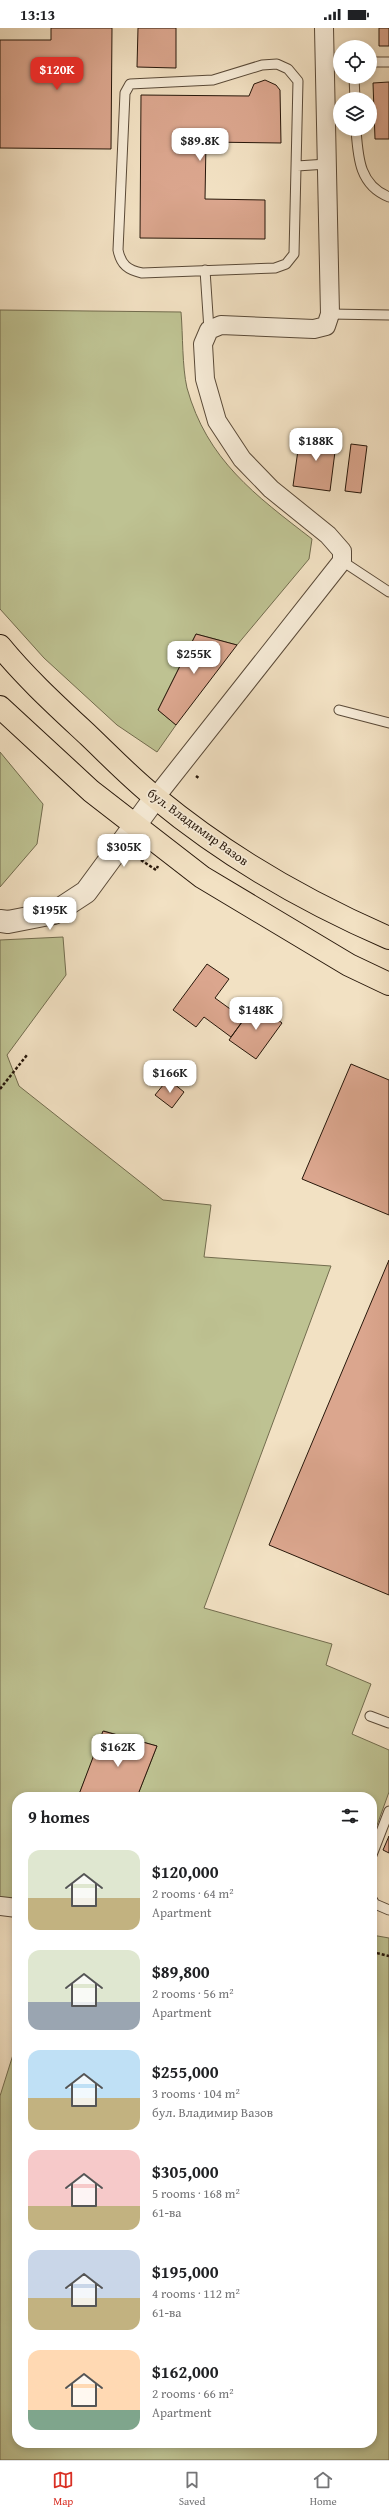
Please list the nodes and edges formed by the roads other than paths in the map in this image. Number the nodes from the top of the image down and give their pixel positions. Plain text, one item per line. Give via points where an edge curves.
1 (324, 28) edge
2 (377, 62) edge
3 (389, 62) edge
4 (333, 63) edge
5 (356, 136) edge
6 (327, 164) junction
7 (296, 166) junction
8 (389, 197) edge
9 (205, 270) junction
10 (330, 314) junction
11 (389, 315) edge
12 (209, 330) junction
13 (342, 561) junction
14 (389, 592) edge
15 (0, 646) edge
16 (0, 707) edge
17 (338, 710) dead end
18 (389, 723) edge
19 (155, 798) junction
20 (134, 824) junction
21 (0, 921) edge
22 (389, 938) edge
23 (389, 984) edge
24 (370, 1716) dead end
25 (389, 1723) edge
26 (389, 1811) edge
27 (377, 1842) edge
28 (377, 1905) edge
29 (0, 1906) edge
30 (12, 1907) edge
31 (389, 1910) edge

1 - 4 street
2 - 3 lane
4 - 6 street
5 - 8 lane via 358,162 367,182
6 - 7 lane
6 - 10 street
7 - 9 lane via 294,254 286,264 275,268
7 - 9 lane via 298,81 288,70 277,64 262,65 213,80 130,84 125,93 120,260 132,271 142,273
9 - 12 lane
10 - 11 lane
10 - 12 street via 326,326 314,329 221,325
12 - 13 street via 203,344 205,379 217,421 242,459 271,489 328,535 342,551
13 - 14 lane
13 - 19 street
15 - 19 main road, бул. Владимир Вазов via 25,676
16 - 20 main road via 91,791
17 - 18 lane
19 - 20 street
19 - 22 main road, бул. Владимир Вазов via 204,834 290,890 346,920
20 - 21 street via 86,892 54,913 8,922
20 - 23 main road via 202,877 349,965
24 - 25 lane
26 - 27 lane
28 - 31 lane
29 - 30 street

